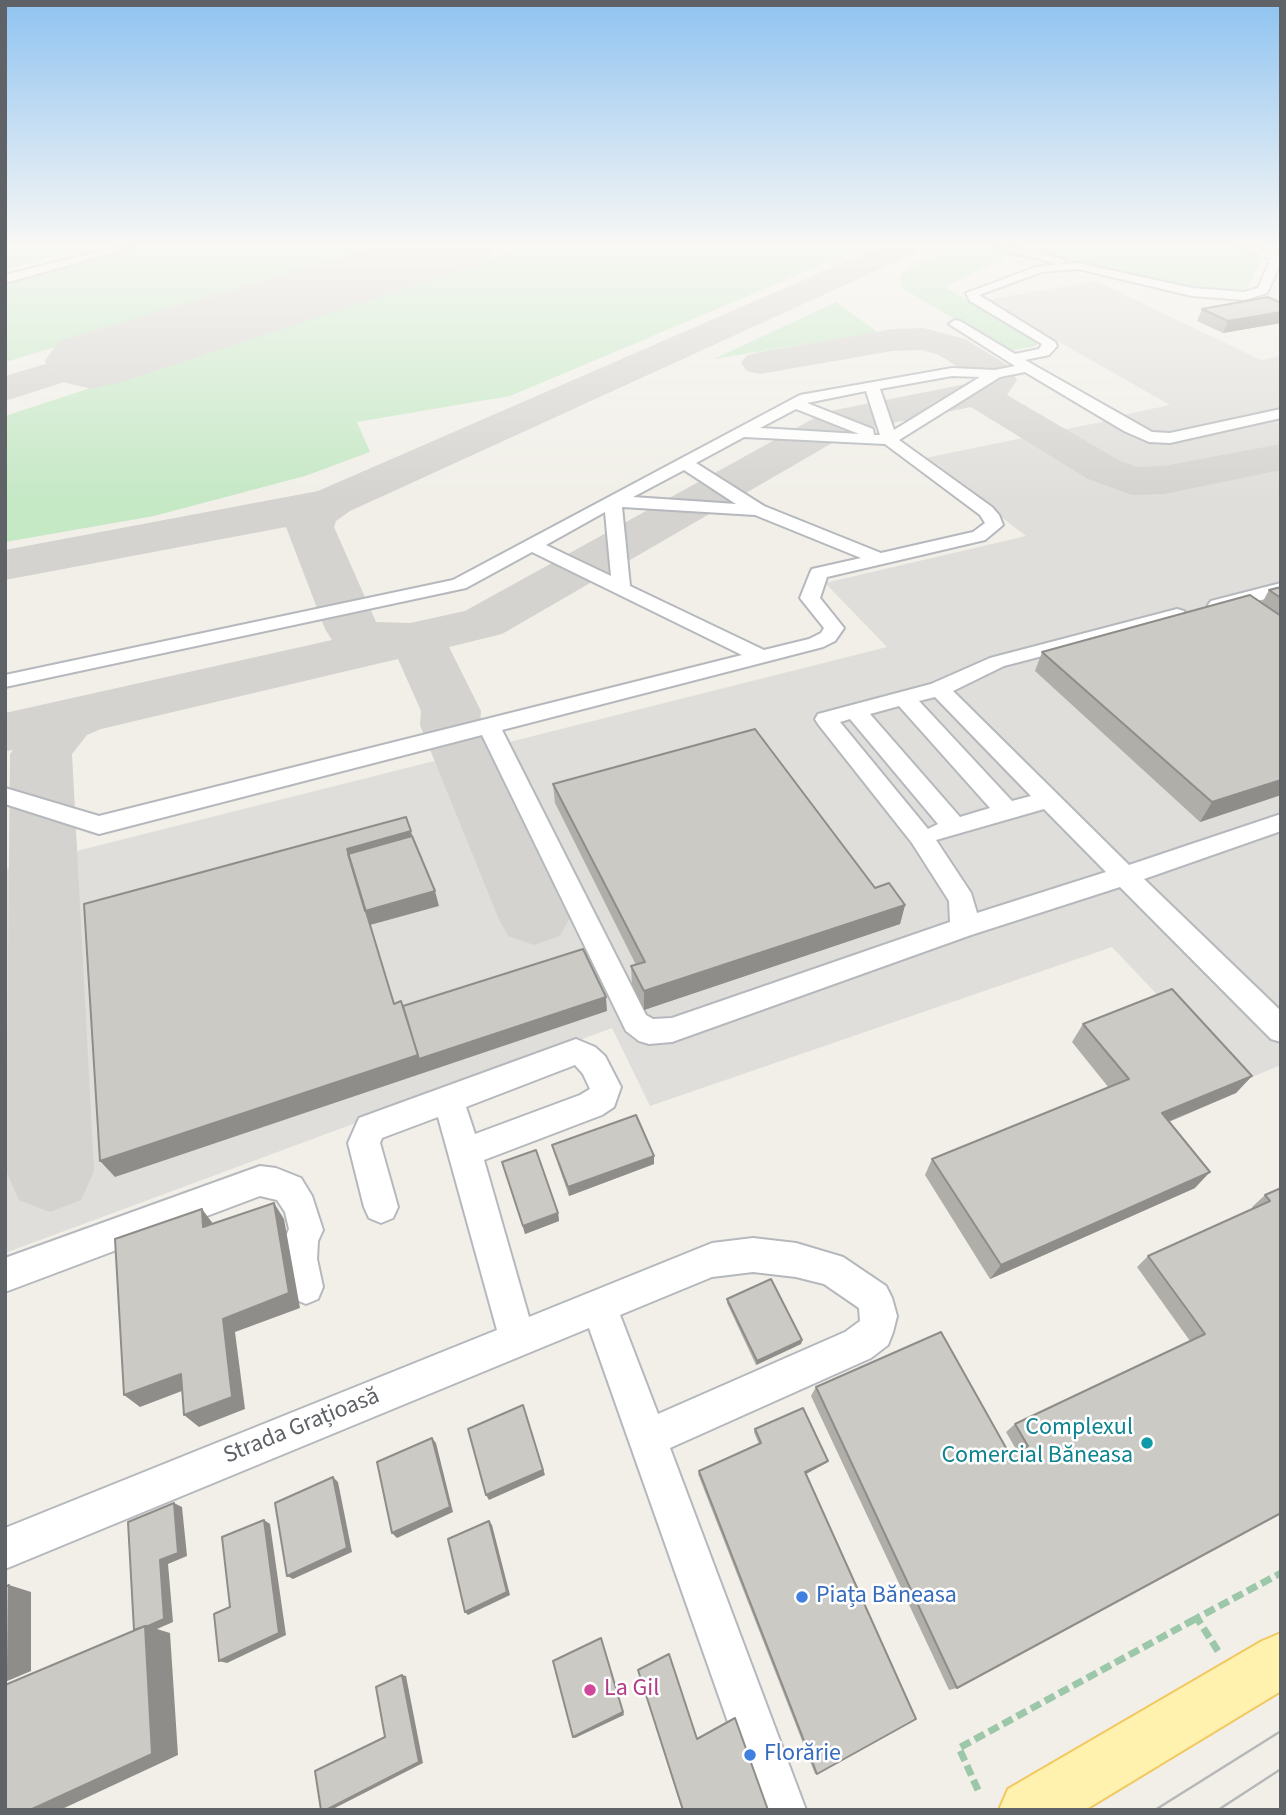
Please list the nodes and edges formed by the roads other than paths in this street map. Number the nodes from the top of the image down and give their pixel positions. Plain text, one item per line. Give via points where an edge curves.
1 (968, 332) edge
2 (1031, 332) edge
3 (1020, 363) junction
4 (916, 366) dead end
5 (952, 372) junction
6 (995, 374) junction
7 (872, 386) junction
8 (795, 403) junction
9 (1281, 413) edge
10 (742, 432) junction
11 (890, 440) junction
12 (685, 463) junction
13 (613, 501) junction
14 (758, 510) junction
15 (532, 545) junction
16 (880, 559) junction
17 (621, 588) junction
18 (1281, 589) edge
19 (762, 657) junction
20 (14, 680) edge
21 (939, 689) junction
22 (5, 695) edge
23 (904, 698) junction
24 (855, 711) junction
25 (489, 726) junction
26 (5, 796) edge
27 (1048, 799) junction
28 (1007, 811) junction
29 (1281, 822) edge
30 (956, 827) junction
31 (920, 837) junction
32 (1125, 876) junction
33 (962, 928) junction
34 (1281, 1030) edge
35 (448, 1100) junction
36 (466, 1152) junction
37 (381, 1207) dead end
38 (5, 1275) edge
39 (306, 1287) dead end
40 (599, 1305) junction
41 (517, 1339) junction
42 (648, 1438) junction
43 (5, 1549) edge
44 (1281, 1660) edge
45 (783, 1810) edge
46 (1029, 1810) edge

1 - 3 street
2 - 3 street via 1049,346
3 - 6 street
3 - 9 street via 1149,437 1170,438
4 - 5 street
5 - 6 street
5 - 7 street
6 - 11 street
7 - 8 street
7 - 11 street
8 - 10 street
8 - 11 street
10 - 11 street
10 - 12 street
11 - 16 street via 986,511 994,525 979,536
12 - 13 street
12 - 14 street
13 - 14 street
13 - 15 street
13 - 17 street
14 - 16 street
15 - 17 street
15 - 20 street via 446,588
16 - 19 street via 819,573 810,598 834,628 816,643
17 - 19 street
18 - 21 street via 997,662
19 - 25 street
20 - 22 street
21 - 23 street
21 - 27 street
23 - 24 street
23 - 28 street
24 - 30 street
24 - 31 street via 826,719
25 - 26 street via 99,825
25 - 33 street via 636,1023 649,1032 672,1030
27 - 28 street
27 - 32 street
28 - 30 street
29 - 32 street
30 - 31 street
31 - 33 street via 962,900
32 - 33 street
32 - 34 street
35 - 36 street
35 - 36 street via 576,1052 594,1065 606,1087 603,1097 591,1105
35 - 37 street via 370,1128 364,1143
36 - 41 street
38 - 39 street via 260,1181 289,1189 300,1207 306,1230 300,1259
40 - 41 street, Strada Grațioasă
40 - 42 street
40 - 42 street, Strada Grațioasă via 712,1260 753,1255 831,1269 874,1298 879,1316 875,1332 858,1345
41 - 43 street, Strada Grațioasă
42 - 45 street
44 - 46 main road

